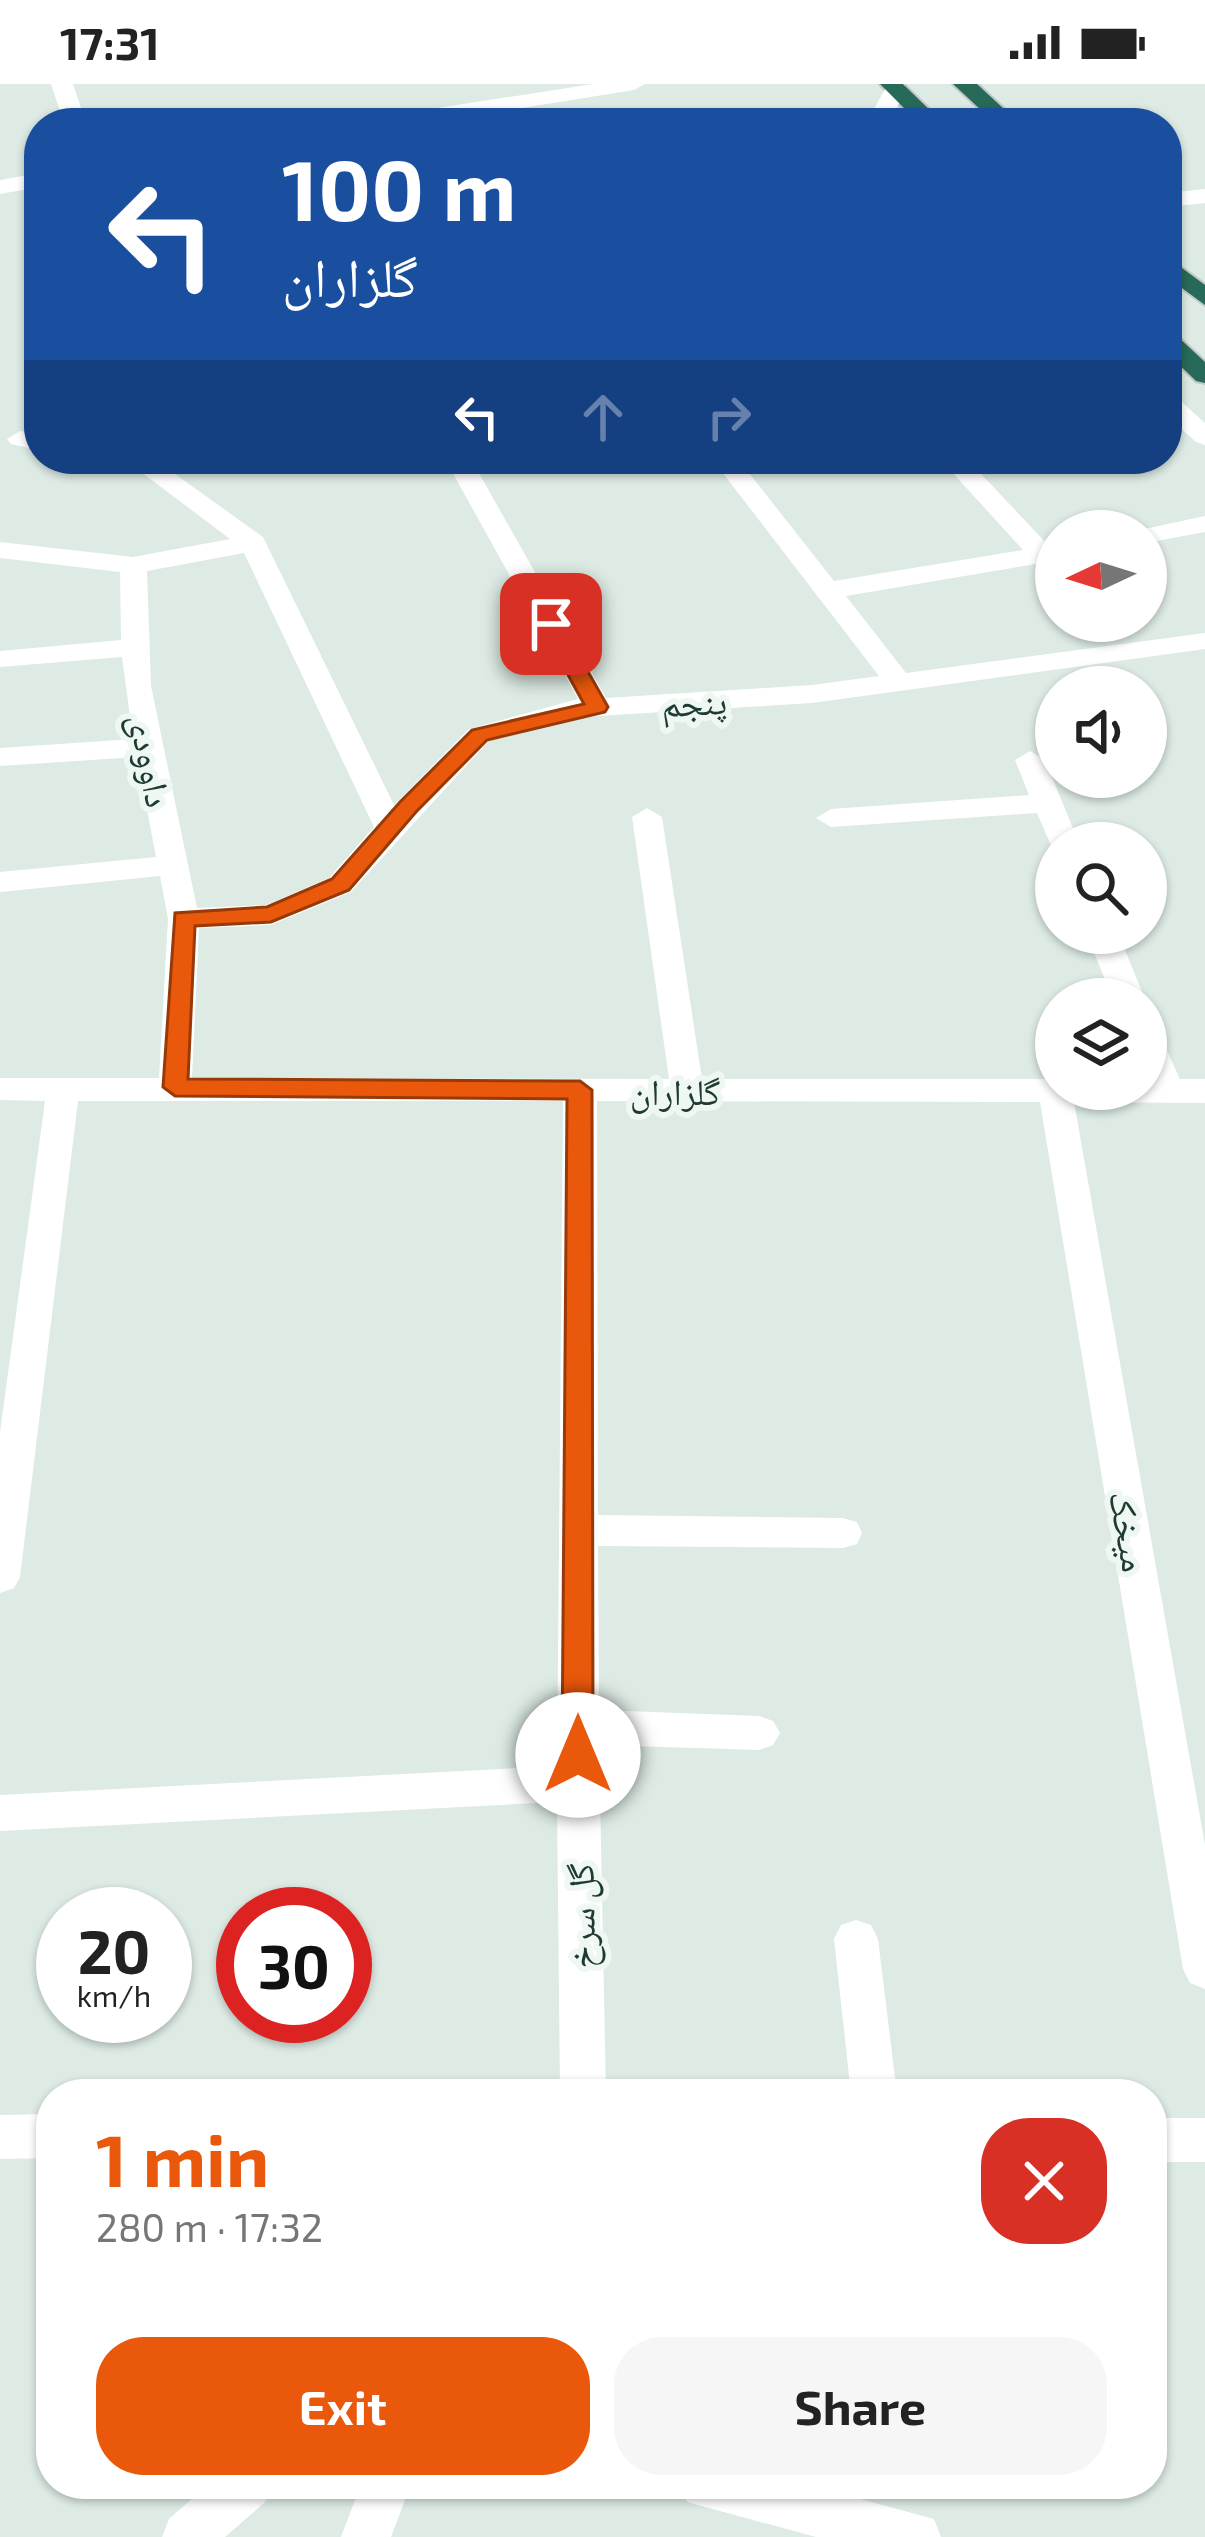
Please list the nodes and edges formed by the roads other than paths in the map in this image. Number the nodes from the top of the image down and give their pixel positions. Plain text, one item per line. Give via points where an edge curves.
1 (634, 84) edge
2 (964, 84) edge
3 (893, 86) edge
4 (481, 108) edge
5 (916, 108) edge
6 (991, 108) edge
7 (1182, 277) edge
8 (1205, 298) edge
9 (1182, 354) edge
10 (1205, 376) edge
11 (1182, 416) edge
12 (1205, 437) edge
13 (158, 474) edge
14 (466, 474) edge
15 (736, 474) edge
16 (968, 474) edge
17 (1205, 524) edge
18 (1167, 531) edge
19 (1035, 543) edge
20 (254, 544) junction
21 (0, 550) edge
22 (1035, 561) edge
23 (133, 565) junction
24 (826, 591) junction
25 (1205, 641) edge
26 (1127, 642) edge
27 (136, 647) junction
28 (1135, 650) junction
29 (0, 659) edge
30 (898, 682) junction
31 (597, 707) junction
32 (149, 747) junction
33 (0, 757) edge
34 (1030, 760) dead end
35 (1048, 803) junction
36 (647, 817) dead end
37 (831, 818) dead end
38 (1056, 822) edge
39 (390, 828) junction
40 (173, 865) junction
41 (0, 881) edge
42 (184, 919) junction
43 (175, 1087) junction
44 (0, 1088) edge
45 (62, 1089) junction
46 (580, 1090) junction
47 (687, 1090) junction
48 (1168, 1091) edge
49 (1205, 1091) edge
50 (1035, 1093) edge
51 (1058, 1110) edge
52 (11, 1411) edge
53 (578, 1530) junction
54 (843, 1533) dead end
55 (0, 1577) edge
56 (578, 1727) junction
57 (759, 1733) dead end
58 (578, 1783) junction
59 (0, 1813) edge
60 (856, 1939) dead end
61 (1205, 1970) edge
62 (583, 2079) edge
63 (872, 2079) edge
64 (36, 2137) edge
65 (0, 2138) edge
66 (1167, 2140) edge
67 (1205, 2140) edge
68 (230, 2499) edge
69 (380, 2499) edge
70 (753, 2499) edge
71 (849, 2529) edge
72 (188, 2537) edge
73 (366, 2537) edge
74 (916, 2537) edge

1 - 4 street
2 - 6 highway
3 - 5 highway
7 - 8 highway
9 - 10 highway
11 - 12 street
13 - 20 street
14 - 31 street
15 - 24 street
16 - 19 street
17 - 18 street
20 - 23 street
20 - 39 street
21 - 23 street
22 - 24 street
23 - 27 street, داوودی
24 - 30 street
25 - 28 street, پنجم
26 - 28 street
27 - 29 street
27 - 32 street, داوودی
28 - 30 street, پنجم
30 - 31 street, پنجم
31 - 39 street, پنجم via 479,735
32 - 33 street
32 - 40 street, داوودی
34 - 35 street
35 - 37 street
35 - 38 street
36 - 47 street
39 - 42 street, پنجم via 340,885 271,915
40 - 41 street
40 - 42 street, داوودی
42 - 43 street, داوودی
43 - 45 street, گلزاران
43 - 46 street, گلزاران
44 - 45 street, گلزاران
45 - 52 street
46 - 47 street, گلزاران
46 - 53 street, گل سرخ
47 - 50 street, گلزاران
48 - 49 street, گلزاران
51 - 61 street, میخک
52 - 55 street
53 - 54 street
53 - 56 street, گل سرخ
56 - 57 street
56 - 58 street, گل سرخ
58 - 59 street
58 - 62 street, گل سرخ
60 - 63 street
64 - 65 street
66 - 67 street
68 - 72 street
69 - 73 street
70 - 71 street
71 - 74 street

